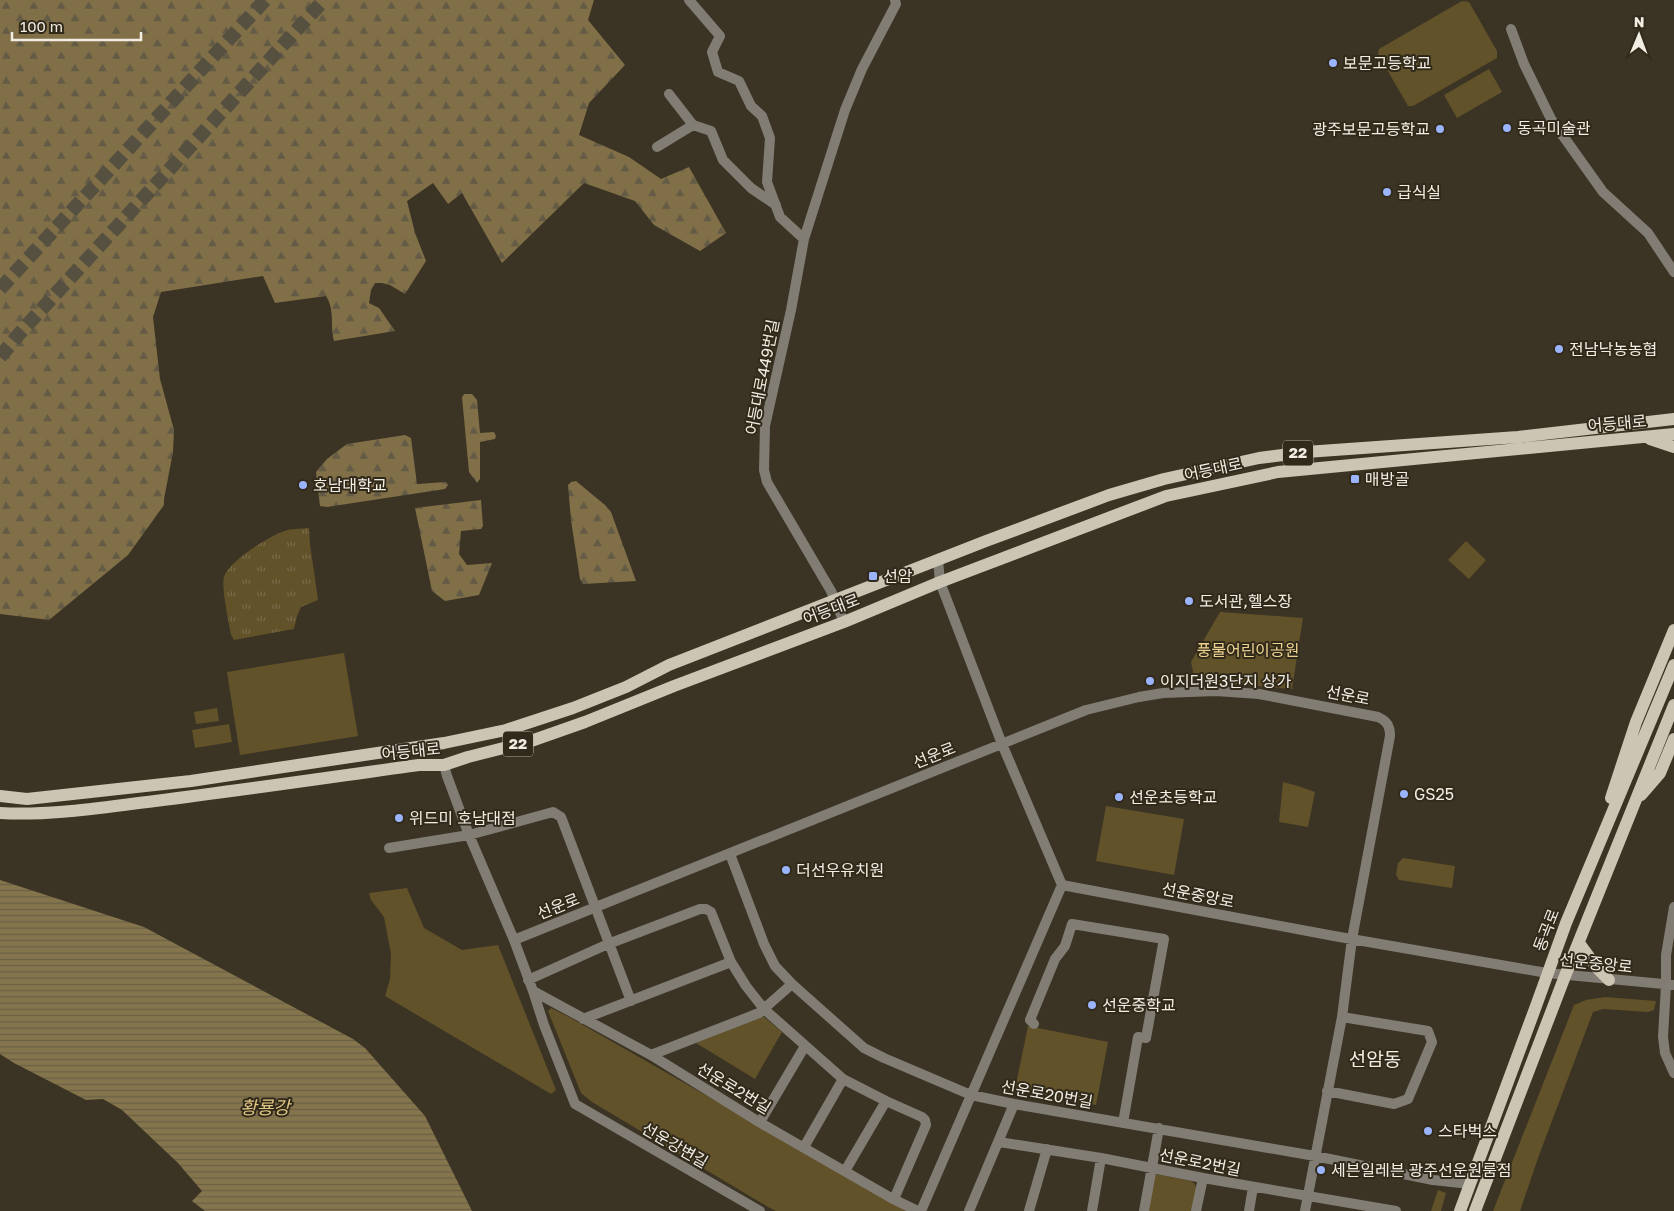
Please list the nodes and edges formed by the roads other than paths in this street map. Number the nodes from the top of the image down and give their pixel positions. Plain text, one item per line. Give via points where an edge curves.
1 (689, 0) edge
2 (895, 0) edge
3 (1511, 29) dead end
4 (669, 94) dead end
5 (693, 124) junction
6 (657, 147) dead end
7 (776, 205) junction
8 (804, 239) junction
9 (1674, 272) edge
10 (1674, 419) edge
11 (1674, 434) edge
12 (1642, 437) junction
13 (1674, 447) edge
14 (938, 560) junction
15 (940, 582) junction
16 (835, 599) junction
17 (844, 622) junction
18 (1674, 630) edge
19 (1674, 665) edge
20 (1674, 705) edge
21 (1674, 739) edge
22 (1002, 744) junction
23 (444, 765) junction
24 (0, 796) edge
25 (1636, 801) junction
26 (0, 813) edge
27 (468, 835) junction
28 (389, 848) dead end
29 (730, 854) junction
30 (1591, 861) junction
31 (1062, 885) junction
32 (595, 908) junction
33 (1674, 908) edge
34 (1352, 939) junction
35 (514, 940) junction
36 (1579, 943) junction
37 (608, 944) junction
38 (731, 962) junction
39 (1674, 962) edge
40 (1547, 973) junction
41 (1666, 973) junction
42 (1565, 976) junction
43 (528, 980) junction
44 (1609, 980) junction
45 (792, 984) junction
46 (1670, 985) edge
47 (533, 991) junction
48 (631, 1002) junction
49 (764, 1009) junction
50 (1342, 1017) junction
51 (583, 1019) junction
52 (1034, 1024) dead end
53 (805, 1046) junction
54 (651, 1055) junction
55 (1674, 1073) edge
56 (843, 1079) junction
57 (1327, 1091) junction
58 (972, 1095) junction
59 (886, 1102) junction
60 (1014, 1104) junction
61 (760, 1122) junction
62 (1123, 1123) junction
63 (1159, 1128) junction
64 (999, 1142) junction
65 (804, 1147) junction
66 (1047, 1149) junction
67 (1315, 1156) junction
68 (1101, 1158) junction
69 (1152, 1168) junction
70 (845, 1171) junction
71 (1203, 1178) junction
72 (1470, 1184) junction
73 (1253, 1187) junction
74 (1308, 1196) junction
75 (894, 1199) junction
76 (1362, 1208) edge
77 (760, 1211) edge
78 (920, 1211) edge
79 (969, 1211) edge
80 (1029, 1211) edge
81 (1092, 1211) edge
82 (1144, 1211) edge
83 (1196, 1211) edge
84 (1249, 1211) edge
85 (1305, 1211) edge
86 (1396, 1211) edge
87 (1460, 1211) edge
88 (1475, 1211) edge

1 - 7 street via 720,36 712,52 718,72 739,81 751,106 762,116 770,138 767,182
2 - 8 street, 어등대로449번길 via 896,4 845,110
3 - 9 street via 1551,119 1603,192 1648,233
4 - 5 street
5 - 6 street
5 - 7 street via 711,131 724,160 751,188
7 - 8 street via 780,217
8 - 16 street, 어등대로449번길 via 765,426 764,470 767,482
10 - 14 main road, 어등대로 / 22 via 1518,437 1260,458 1164,479 1110,495
11 - 12 main road, 어등대로 / 22
12 - 13 main road
12 - 15 main road, 어등대로 / 22 via 1278,472 1166,496
14 - 15 street
14 - 16 main road, 어등대로 / 22
15 - 17 main road, 어등대로 / 22
15 - 22 street
16 - 17 street, 어등대로449번길
16 - 24 main road, 어등대로 / 22 via 669,666 626,687 506,730 444,743 191,780 27,799
17 - 23 main road, 어등대로 / 22 via 585,722
18 - 30 main road via 1636,722
19 - 30 main road, 동곡로
20 - 25 main road
21 - 25 main road via 1660,773
22 - 29 street, 선운로
22 - 31 street
22 - 34 street, 선운로 via 1086,710 1163,693 1216,691 1259,694 1383,719 1389,726 1390,736
23 - 26 main road, 어등대로 / 22 via 419,765 71,811
23 - 27 street
25 - 36 main road
27 - 28 street
27 - 32 street via 553,812 559,814
27 - 35 street
29 - 32 street, 선운로
29 - 45 street, 선운로20번길 via 764,944 775,966
30 - 40 main road, 동곡로
31 - 34 street, 선운중앙로
31 - 58 street
32 - 35 street, 선운로
32 - 37 street
33 - 41 street
34 - 40 street, 선운중앙로
34 - 50 street
35 - 43 street
36 - 42 main road
36 - 44 main road
37 - 38 street via 706,909 711,912
37 - 43 street
37 - 48 street
38 - 48 street
38 - 49 street
39 - 41 street
40 - 42 street, 선운중앙로
40 - 72 main road, 동곡로
41 - 46 street
42 - 44 street, 선운중앙로
42 - 88 main road
43 - 47 street
44 - 46 street, 선운중앙로
45 - 49 street
45 - 58 street, 선운로20번길 via 864,1048
46 - 55 street via 1663,1037 1665,1053
47 - 51 street, 선운로2번길
47 - 77 street, 선운강변길 via 575,1104
48 - 51 street
49 - 53 street
49 - 54 street via 759,1014
50 - 57 street
50 - 57 street via 1428,1031 1432,1042 1408,1099 1394,1104
51 - 54 street, 선운로2번길
52 - 62 street via 1030,1020 1072,924 1164,939 1146,1038 1138,1037
53 - 56 street
53 - 61 street
54 - 61 street, 선운로2번길
56 - 59 street
56 - 65 street
57 - 67 street
58 - 60 street, 선운로20번길
58 - 78 street
59 - 70 street
59 - 75 street via 922,1116 926,1125
60 - 62 street, 선운로20번길
60 - 64 street
61 - 65 street, 선운로2번길
62 - 63 street, 선운로20번길
63 - 67 street, 선운로20번길
63 - 69 street
64 - 66 street, 선운로2번길
64 - 79 street
65 - 70 street, 선운로2번길
66 - 68 street, 선운로2번길
66 - 80 street
67 - 72 street, 선운로20번길 via 1433,1180
67 - 74 street
68 - 69 street, 선운로2번길
68 - 81 street
69 - 71 street, 선운로2번길
69 - 82 street
70 - 75 street, 선운로2번길
71 - 73 street, 선운로2번길
71 - 83 street
72 - 87 main road, 동곡로
73 - 74 street, 선운로2번길
73 - 84 street
74 - 76 street, 선운로2번길
74 - 85 street
75 - 78 street, 선운로2번길
76 - 86 street, 선운로2번길

